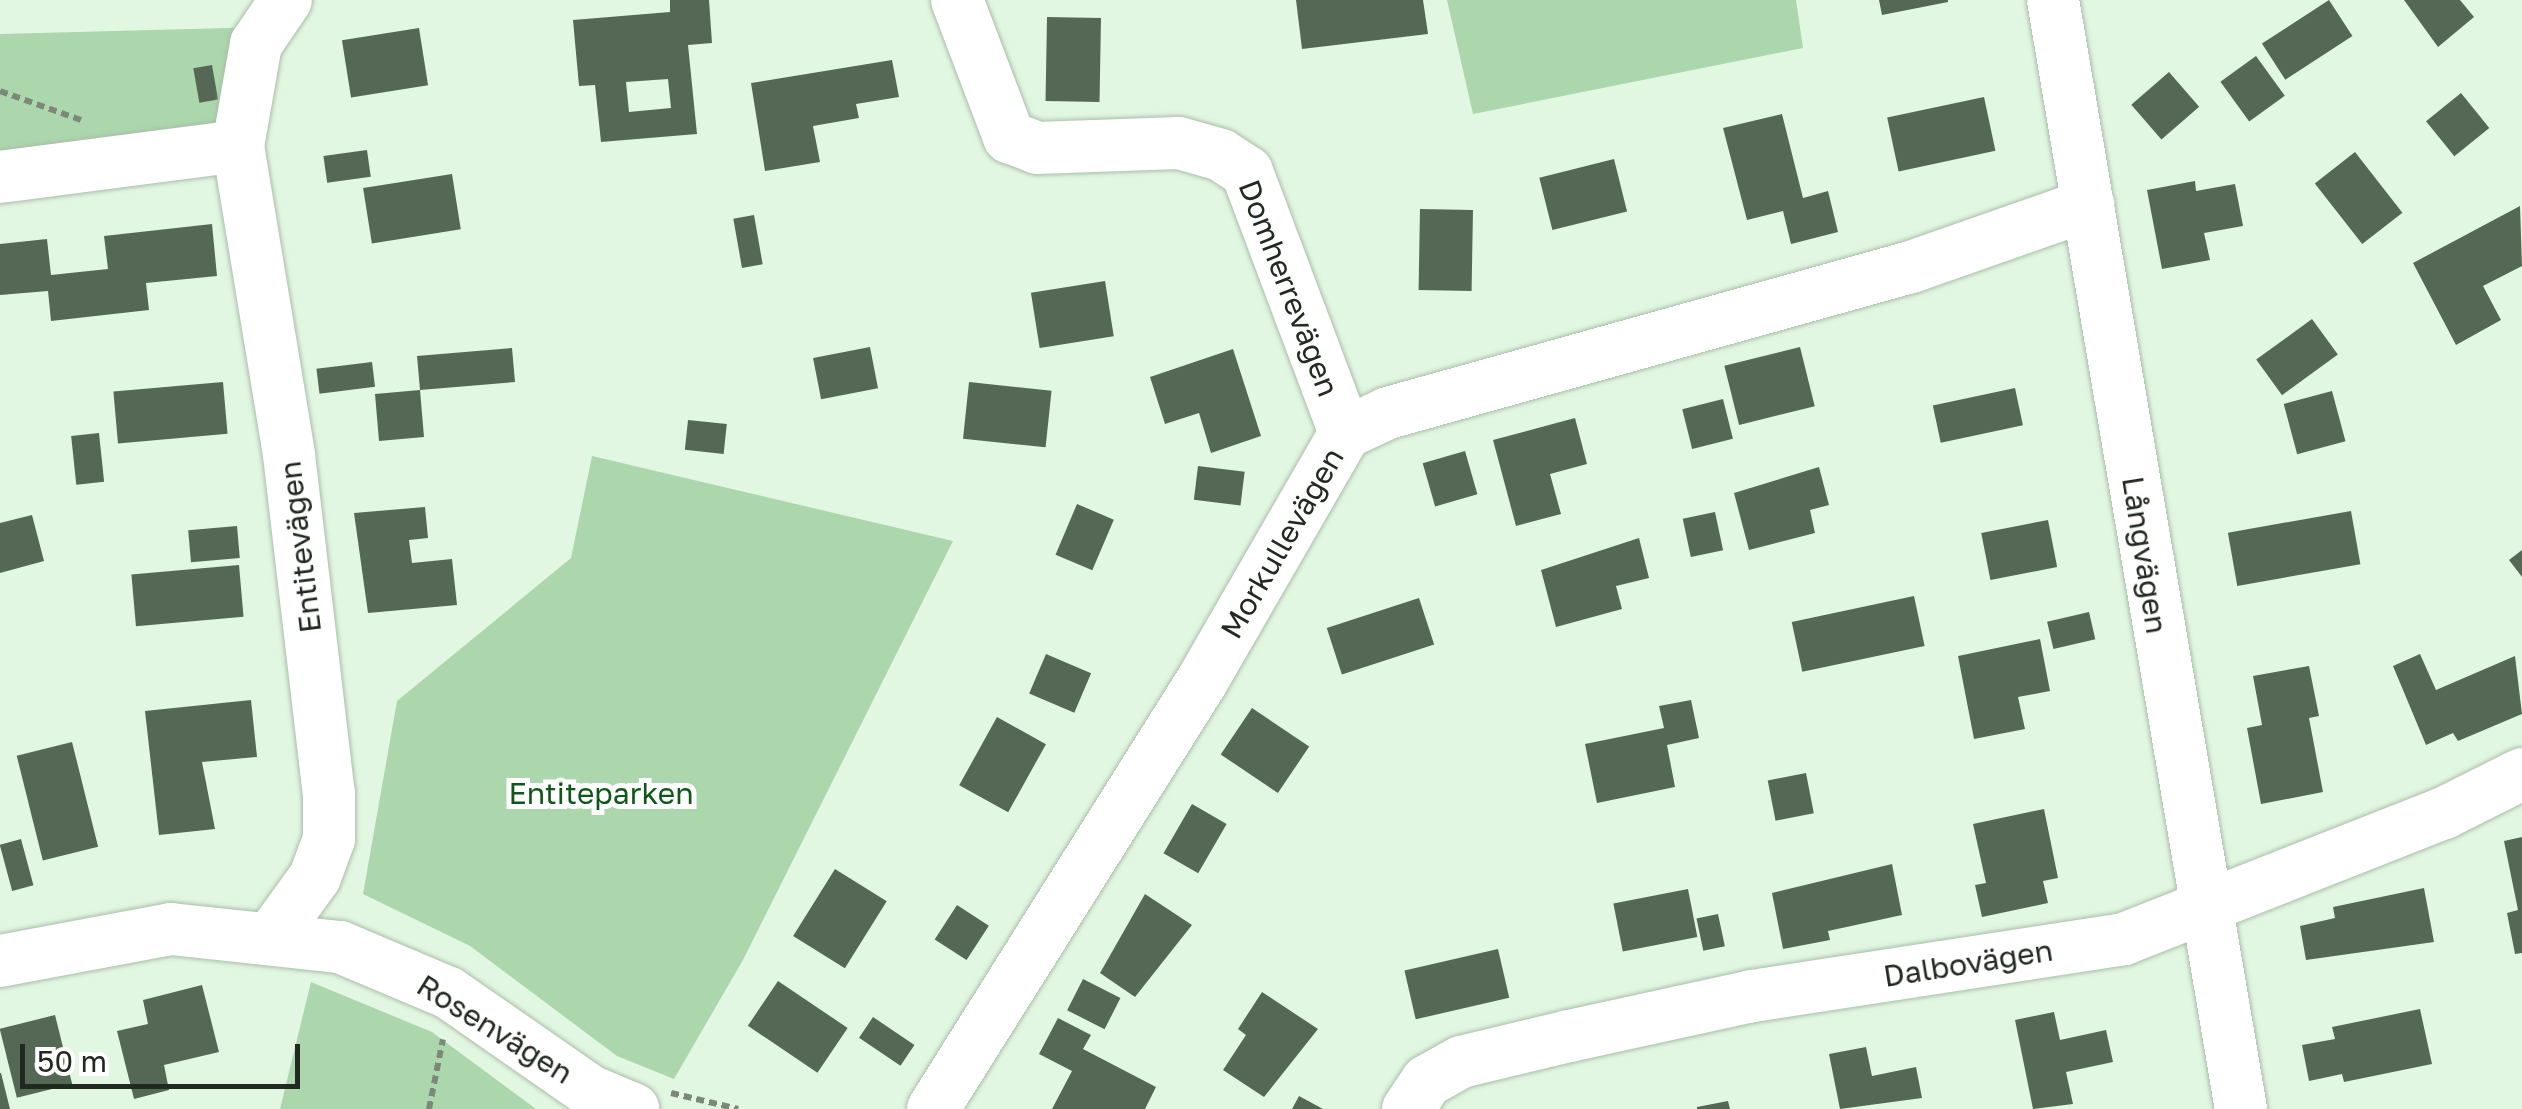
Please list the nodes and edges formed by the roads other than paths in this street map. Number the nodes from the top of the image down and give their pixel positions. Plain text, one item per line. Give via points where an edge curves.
1 (286, 0) edge
2 (957, 0) edge
3 (2053, 0) edge
4 (238, 146) junction
5 (0, 177) edge
6 (2088, 206) junction
7 (1345, 433) junction
8 (2522, 774) edge
9 (2204, 912) junction
10 (273, 935) junction
11 (0, 961) edge
12 (633, 1109) edge
13 (933, 1109) edge
14 (1408, 1109) edge
15 (2241, 1109) edge

1 - 4 street, Entitevägen via 256,44
2 - 7 street, Domherrevägen via 1010,137 1037,148 1179,143 1221,155 1247,172
3 - 6 street, Långvägen
4 - 5 street
4 - 10 street, Entitevägen via 289,455 329,792 328,839 315,878
6 - 7 street, Morkullevägen via 1911,266 1388,413
6 - 9 street, Långvägen
7 - 13 street, Morkullevägen via 1202,681
8 - 9 street, Dalbovägen
9 - 14 street, Dalbovägen via 2124,939 1752,996 1479,1058 1427,1081
9 - 15 street, Långvägen
10 - 11 street, Rosenvägen via 172,929
10 - 12 street, Rosenvägen via 340,947 448,993 590,1091

